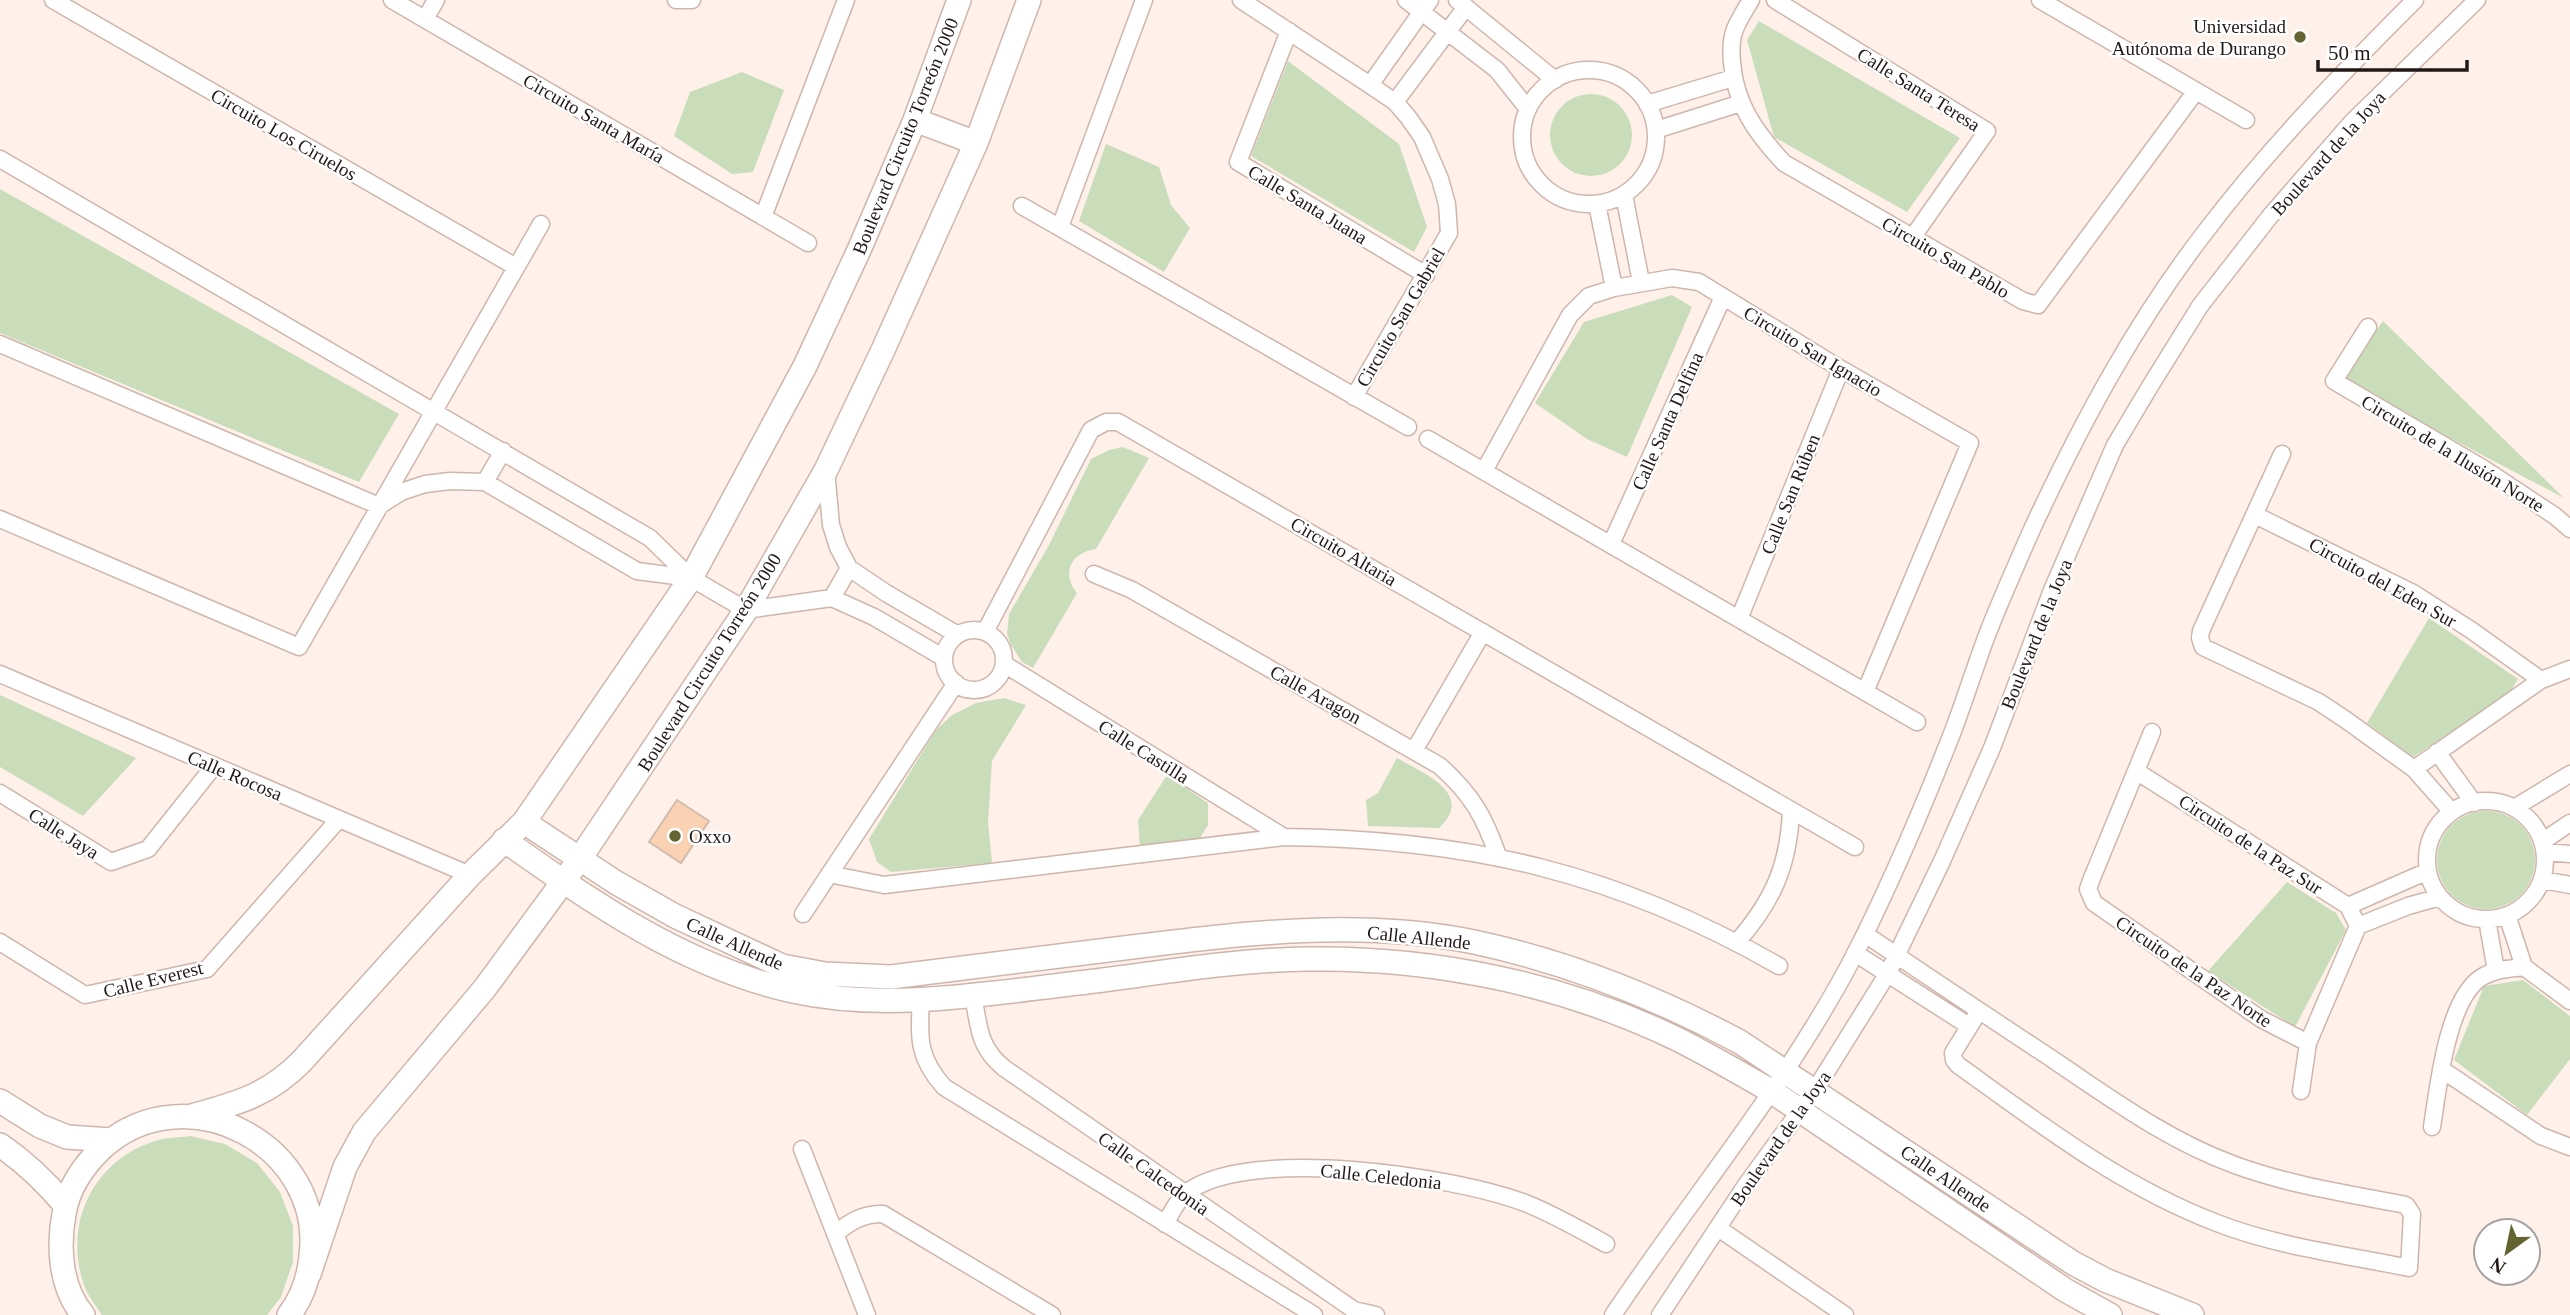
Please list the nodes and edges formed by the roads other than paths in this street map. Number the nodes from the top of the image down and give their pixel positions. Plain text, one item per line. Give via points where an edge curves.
1 (53, 0) edge
2 (392, 0) edge
3 (436, 0) edge
4 (676, 0) edge
5 (692, 0) edge
6 (846, 0) edge
7 (960, 0) edge
8 (1028, 0) edge
9 (1144, 0) edge
10 (1241, 0) edge
11 (1406, 0) edge
12 (1751, 0) edge
13 (1775, 0) edge
14 (2040, 0) edge
15 (2415, 0) edge
16 (2477, 0) edge
17 (1462, 3) edge
18 (1426, 6) edge
19 (425, 19) junction
20 (1289, 31) junction
21 (1448, 32) junction
22 (1733, 78) junction
23 (1555, 80) junction
24 (1370, 85) junction
25 (2196, 91) junction
26 (1395, 102) junction
27 (1741, 103) junction
28 (1647, 104) junction
29 (1528, 108) junction
30 (915, 120) junction
31 (2246, 120) dead end
32 (1656, 130) junction
33 (976, 144) junction
34 (0, 159) edge
35 (1624, 195) junction
36 (1597, 204) junction
37 (1022, 206) dead end
38 (763, 217) junction
39 (541, 224) dead end
40 (1059, 227) junction
41 (1912, 238) junction
42 (808, 243) dead end
43 (516, 267) junction
44 (1426, 275) junction
45 (1641, 282) junction
46 (1614, 288) junction
47 (1723, 297) junction
48 (2368, 327) dead end
49 (0, 344) edge
50 (1841, 369) junction
51 (1354, 397) junction
52 (434, 411) junction
53 (1408, 427) dead end
54 (1427, 439) dead end
55 (503, 451) junction
56 (2282, 454) dead end
57 (826, 470) junction
58 (1484, 471) junction
59 (485, 482) junction
60 (380, 506) junction
61 (2255, 515) junction
62 (0, 519) edge
63 (2570, 529) edge
64 (1611, 544) junction
65 (849, 568) junction
66 (1094, 574) dead end
67 (691, 578) junction
68 (832, 598) junction
69 (909, 607) junction
70 (746, 610) junction
71 (1739, 619) junction
72 (895, 629) junction
73 (985, 632) junction
74 (1482, 632) junction
75 (958, 635) junction
76 (944, 658) junction
77 (1004, 664) junction
78 (2570, 669) edge
79 (0, 674) edge
80 (2541, 680) junction
81 (956, 683) junction
82 (1865, 692) junction
83 (1917, 722) dead end
84 (2152, 732) dead end
85 (1415, 749) junction
86 (2438, 752) junction
87 (214, 766) junction
88 (2414, 769) junction
89 (2136, 771) junction
90 (2570, 774) edge
91 (0, 793) edge
92 (2474, 803) junction
93 (2514, 808) junction
94 (1791, 810) junction
95 (2452, 812) junction
96 (339, 819) junction
97 (524, 822) junction
98 (2570, 823) edge
99 (1284, 837) junction
100 (503, 840) junction
101 (2544, 846) junction
102 (1856, 847) dead end
103 (2570, 854) edge
104 (1498, 856) junction
105 (579, 860) junction
106 (2428, 871) junction
107 (829, 874) junction
108 (470, 875) junction
109 (2542, 880) junction
110 (563, 882) junction
111 (2570, 885) edge
112 (2441, 897) junction
113 (2348, 906) junction
114 (803, 914) dead end
115 (2507, 915) junction
116 (2487, 919) junction
117 (2358, 926) junction
118 (1865, 934) junction
119 (0, 942) edge
120 (1737, 942) junction
121 (1855, 953) junction
122 (1896, 955) junction
123 (1779, 966) dead end
124 (2524, 967) junction
125 (2496, 971) junction
126 (1888, 973) junction
127 (974, 995) junction
128 (921, 999) junction
129 (2570, 1001) edge
130 (1979, 1011) junction
131 (1969, 1026) junction
132 (2308, 1043) junction
133 (2441, 1069) junction
134 (1786, 1071) junction
135 (1815, 1090) junction
136 (1771, 1091) junction
137 (2301, 1091) dead end
138 (0, 1101) edge
139 (1799, 1110) junction
140 (192, 1116) junction
141 (2432, 1127) dead end
142 (111, 1140) junction
143 (0, 1145) edge
144 (2570, 1147) edge
145 (802, 1149) dead end
146 (1184, 1195) junction
147 (65, 1205) junction
148 (1165, 1224) junction
149 (1718, 1228) junction
150 (835, 1234) junction
151 (1606, 1244) dead end
152 (309, 1274) junction
153 (80, 1313) edge
154 (1352, 1313) edge
155 (289, 1315) edge
156 (867, 1315) edge
157 (1052, 1315) edge
158 (1314, 1315) edge
159 (1376, 1315) edge
160 (1613, 1315) edge
161 (1660, 1315) edge
162 (1845, 1315) edge
163 (2110, 1315) edge
164 (2192, 1315) edge

1 - 43 street, Circuito Los Ciruelos
2 - 19 street, Circuito Santa María
3 - 19 street
4 - 5 street
6 - 38 street
7 - 30 street, Boulevard Circuito Torreón 2000
8 - 33 street, Boulevard Circuito Torreón 2000
9 - 40 street
10 - 20 street, Circuito San Gabriel
11 - 18 street
12 - 22 street, Circuito San Pablo via 1733,31
13 - 41 street, Calle Santa Teresa via 1987,131
14 - 25 street
15 - 118 street, Boulevard de la Joya via 2247,178 2128,345 2034,526
16 - 122 street, Boulevard de la Joya via 2352,122 2271,215 2200,306 2149,388 2115,445 2052,590 1992,748
17 - 21 street
17 - 23 street
18 - 21 street
18 - 24 street
19 - 38 street, Circuito Santa María
20 - 24 street, Circuito San Gabriel
20 - 44 street, Calle Santa Juana via 1238,162
21 - 26 street
21 - 29 street via 1497,70
22 - 27 street, Circuito San Pablo
22 - 28 street
23 - 28 street via 1569,73 1606,73 1627,82
23 - 29 street
24 - 26 street, Circuito San Gabriel
25 - 31 street
25 - 41 street, Circuito San Pablo via 2038,305 2023,301
26 - 44 street, Circuito San Gabriel via 1422,137 1447,204 1449,233
27 - 32 street
27 - 41 street, Circuito San Pablo via 1748,120 1784,163
28 - 32 street
29 - 36 street via 1522,136 1525,157 1535,176 1544,187 1569,201
30 - 33 street
30 - 67 street, Boulevard Circuito Torreón 2000 via 805,366
32 - 35 street via 1649,167
33 - 57 street, Boulevard Circuito Torreón 2000
34 - 52 street
35 - 36 street
35 - 45 street
36 - 46 street
37 - 40 street, Circuito San Gabriel
38 - 42 street, Circuito Santa María
39 - 43 street
40 - 51 street, Circuito San Gabriel
43 - 52 street
44 - 51 street, Circuito San Gabriel
45 - 46 street, Circuito San Ignacio
45 - 47 street, Circuito San Ignacio via 1672,278 1699,282
46 - 58 street, Circuito San Ignacio via 1589,296 1570,315
47 - 50 street, Circuito San Ignacio
47 - 64 street, Calle Santa Delfina
48 - 63 street, Circuito de la Ilusión Norte via 2333,381 2484,470
49 - 60 street
50 - 71 street, Calle San Rúben
50 - 82 street, Circuito San Ignacio via 1970,443
51 - 53 street, Circuito San Gabriel
52 - 55 street
52 - 60 street
54 - 58 street
55 - 59 street
55 - 67 street via 650,538
56 - 61 street
57 - 65 street via 831,526
57 - 70 street, Boulevard Circuito Torreón 2000
58 - 64 street
59 - 60 street via 425,484
59 - 67 street via 637,571
60 - 62 street via 299,647
61 - 80 street, Circuito del Eden Sur via 2413,593
61 - 88 street via 2201,631 2203,647 2319,702
64 - 71 street
65 - 68 street
65 - 69 street
66 - 85 street, Calle Aragon via 1132,590
67 - 70 street
67 - 97 street, Boulevard Circuito Torreón 2000
68 - 70 street
68 - 72 street
69 - 72 street
69 - 75 street
70 - 105 street, Boulevard Circuito Torreón 2000
71 - 82 street
72 - 76 street
73 - 74 street, Circuito Altaria via 1091,430 1106,422 1118,422
73 - 75 street
73 - 77 street via 1000,644
74 - 85 street
74 - 94 street, Circuito Altaria
75 - 76 street
76 - 81 street
77 - 81 street via 995,682 986,688
77 - 99 street, Calle Castilla
78 - 80 street
79 - 87 street, Calle Rocosa
80 - 86 street
81 - 107 street
82 - 83 street
84 - 89 street
85 - 104 street, Calle Aragon via 1462,786 1486,822
86 - 88 street
86 - 92 street
87 - 91 street, Calle Jaya via 148,849 111,862
87 - 96 street, Calle Rocosa
88 - 95 street
89 - 113 street, Circuito de la Paz Sur
89 - 132 street, Circuito de la Paz Norte via 2088,889 2094,903 2262,1019
90 - 93 street
92 - 93 street
92 - 95 street
93 - 101 street via 2525,816
94 - 102 street, Circuito Altaria
94 - 120 street via 1788,848 1772,894
95 - 106 street via 2434,832
96 - 108 street, Calle Rocosa
96 - 119 street, Calle Everest via 207,969 85,995
97 - 100 street, Boulevard Circuito Torreón 2000
97 - 105 street, Calle Allende
98 - 101 street
99 - 104 street via 1417,843
99 - 107 street via 884,885
100 - 108 street, Boulevard Circuito Torreón 2000
100 - 110 street, Calle Allende
101 - 103 street
101 - 109 street
104 - 120 street via 1598,882
105 - 110 street, Boulevard Circuito Torreón 2000
105 - 134 street, Calle Allende via 675,916 782,966 825,974 891,977 1291,930 1381,931 1472,942 1556,962 1623,986 1693,1017
106 - 112 street
106 - 113 street
107 - 114 street
108 - 140 street, Boulevard Circuito Torreón 2000 via 285,1079 261,1094
109 - 111 street
109 - 115 street via 2531,899
110 - 128 street, Calle Allende via 675,948 736,974 835,998
110 - 152 street, Boulevard Circuito Torreón 2000 via 485,988 364,1132 345,1167
112 - 116 street via 2458,912
112 - 117 street
113 - 117 street
115 - 116 street
115 - 124 street
116 - 125 street
117 - 132 street
118 - 121 street, Boulevard de la Joya
118 - 122 street
120 - 123 street
121 - 126 street
121 - 134 street, Boulevard de la Joya
122 - 126 street, Boulevard de la Joya
122 - 130 street
124 - 125 street
124 - 129 street
125 - 133 street via 2469,990 2455,1017
126 - 131 street
126 - 135 street, Boulevard de la Joya
127 - 128 street, Calle Allende
127 - 136 street, Calle Allende via 1295,959 1464,970 1609,1010 1676,1039
127 - 146 street, Calle Calcedonia via 979,1032 992,1059
128 - 148 street, Calle Calcedonia via 921,1050 944,1087
130 - 131 street
130 - 131 street via 2130,1111 2198,1149 2278,1178 2406,1205 2412,1214 2409,1268 2219,1224 2133,1184 1958,1065 1954,1053
132 - 137 street
133 - 141 street
133 - 144 street via 2541,1136
134 - 135 street, Calle Allende
134 - 136 street, Boulevard de la Joya
135 - 139 street, Boulevard de la Joya
135 - 164 street, Calle Allende via 2073,1263
136 - 139 street, Calle Allende
136 - 160 street, Boulevard de la Joya
138 - 142 street via 67,1137
139 - 149 street, Boulevard de la Joya
139 - 163 street, Calle Allende via 2065,1290
140 - 142 street via 136,1126
140 - 152 street via 224,1122 253,1136 284,1164 309,1211 313,1242
142 - 147 street via 75,1180
143 - 147 street via 44,1180
145 - 150 street
146 - 148 street
146 - 151 street, Calle Celedonia via 1236,1174 1301,1169 1379,1171 1447,1182 1524,1203
146 - 154 street, Calle Calcedonia
147 - 153 street via 59,1241 64,1277
148 - 158 street, Calle Calcedonia
149 - 161 street, Boulevard de la Joya
149 - 162 street
150 - 156 street
150 - 157 street via 856,1218 883,1214
152 - 155 street
154 - 159 street, Calle Calcedonia

